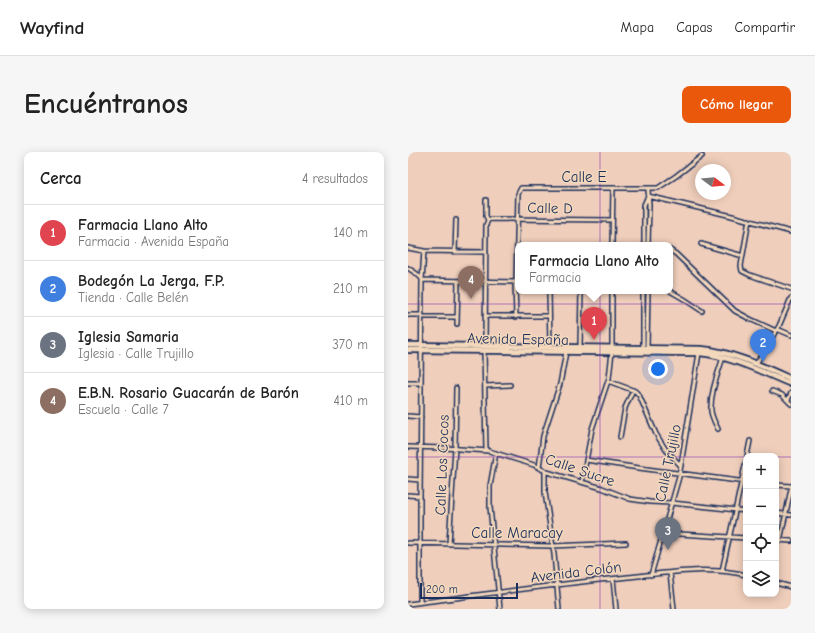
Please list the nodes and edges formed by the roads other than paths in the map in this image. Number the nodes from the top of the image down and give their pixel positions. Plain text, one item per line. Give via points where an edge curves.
1 (702, 156) dead end
2 (613, 188) junction
3 (648, 188) junction
4 (648, 196) junction
5 (486, 200) dead end
6 (518, 219) junction
7 (456, 220) dead end
8 (488, 220) junction
9 (612, 220) junction
10 (749, 220) junction
11 (791, 232) edge
12 (518, 242) edge
13 (612, 242) edge
14 (644, 242) edge
15 (648, 242) edge
16 (702, 244) dead end
17 (408, 248) edge
18 (424, 251) junction
19 (455, 252) junction
20 (486, 252) junction
21 (673, 252) edge
22 (743, 256) junction
23 (408, 268) edge
24 (422, 280) junction
25 (458, 281) junction
26 (486, 281) junction
27 (515, 282) edge
28 (791, 289) edge
29 (673, 293) edge
30 (516, 294) edge
31 (549, 294) edge
32 (581, 294) edge
33 (612, 294) edge
34 (643, 294) edge
35 (648, 294) edge
36 (791, 298) edge
37 (702, 312) dead end
38 (408, 315) edge
39 (422, 316) junction
40 (485, 316) junction
41 (549, 316) junction
42 (457, 317) junction
43 (516, 317) junction
44 (457, 324) dead end
45 (776, 330) junction
46 (791, 335) edge
47 (408, 345) edge
48 (580, 347) junction
49 (422, 348) junction
50 (484, 348) junction
51 (550, 349) junction
52 (408, 350) edge
53 (612, 350) junction
54 (645, 350) junction
55 (566, 352) junction
56 (699, 353) junction
57 (723, 357) junction
58 (756, 364) junction
59 (791, 379) edge
60 (608, 381) junction
61 (408, 383) edge
62 (421, 383) junction
63 (791, 384) edge
64 (510, 385) dead end
65 (485, 386) junction
66 (456, 388) dead end
67 (633, 390) junction
68 (772, 391) dead end
69 (791, 393) edge
70 (788, 400) junction
71 (791, 404) edge
72 (408, 416) edge
73 (421, 417) junction
74 (718, 429) dead end
75 (620, 437) dead end
76 (750, 441) dead end
77 (408, 447) edge
78 (421, 447) junction
79 (455, 448) junction
80 (486, 450) junction
81 (496, 453) junction
82 (748, 453) edge
83 (586, 460) junction
84 (680, 466) junction
85 (539, 468) junction
86 (544, 471) junction
87 (679, 474) junction
88 (743, 474) edge
89 (408, 480) edge
90 (420, 480) junction
91 (582, 482) junction
92 (741, 482) junction
93 (779, 485) edge
94 (791, 486) edge
95 (791, 489) edge
96 (408, 494) edge
97 (420, 496) junction
98 (672, 504) junction
99 (735, 510) junction
100 (743, 511) edge
101 (779, 514) edge
102 (786, 514) junction
103 (791, 515) edge
104 (663, 533) junction
105 (729, 537) junction
106 (779, 537) edge
107 (743, 538) edge
108 (779, 540) edge
109 (791, 542) edge
110 (420, 543) junction
111 (626, 543) dead end
112 (408, 544) edge
113 (450, 544) junction
114 (493, 544) junction
115 (552, 546) junction
116 (722, 571) junction
117 (670, 573) junction
118 (743, 574) edge
119 (650, 575) junction
120 (613, 579) junction
121 (779, 584) edge
122 (557, 585) junction
123 (791, 587) edge
124 (498, 592) junction
125 (420, 602) junction
126 (408, 604) edge
127 (412, 604) junction
128 (414, 609) edge
129 (500, 609) edge
130 (559, 609) edge
131 (616, 609) edge
132 (674, 609) edge

1 - 3 street, Calle E via 660,187
2 - 3 street, Calle E
2 - 6 street, Calle E via 523,188 518,192
2 - 9 street
3 - 4 street
4 - 10 street
4 - 14 street via 644,205
4 - 15 street
5 - 8 street
6 - 8 street, Calle D
6 - 9 street, Calle D
6 - 12 street
7 - 19 street
8 - 20 street
9 - 13 street
10 - 11 street
10 - 22 street
16 - 22 street
17 - 18 street
18 - 19 street
18 - 24 street
19 - 20 street
20 - 26 street
21 - 45 street via 735,311
22 - 28 street via 741,266 744,272
23 - 24 street
24 - 25 street
24 - 39 street
25 - 26 street
25 - 42 street
26 - 27 street
26 - 40 street
29 - 37 street
30 - 43 street
31 - 41 street
32 - 48 street
33 - 53 street
34 - 54 street
35 - 54 street
36 - 45 street
38 - 39 street
39 - 42 street
39 - 49 street
40 - 43 street
40 - 50 street
41 - 43 street
41 - 51 street
42 - 44 street
45 - 46 street
45 - 58 street
47 - 49 main road, Avenida España
48 - 51 main road, Avenida España
48 - 53 main road, Avenida España
49 - 50 main road, Avenida España
49 - 52 main road, Avenida España
49 - 62 street
50 - 51 main road, Avenida España
50 - 65 street
51 - 55 main road, Avenida España
53 - 54 main road, Avenida España
53 - 55 main road, Avenida España
53 - 60 street
54 - 56 main road, Avenida España
54 - 58 main road, Avenida España via 707,349 731,354
55 - 85 street via 560,384 543,436
56 - 57 main road, Avenida España
56 - 84 street, Calle Trujillo
57 - 63 main road, Avenida España
57 - 74 street via 711,406
58 - 59 main road, Avenida España
60 - 67 street
60 - 83 street via 592,429
61 - 62 street
62 - 73 street
64 - 65 street
65 - 80 street
66 - 79 street, Calle Los Cocos
67 - 75 street via 625,408
67 - 84 street via 639,394 658,438
68 - 70 street
69 - 70 street
70 - 71 street
72 - 73 street
73 - 78 street
76 - 82 street
77 - 78 street, Calle Sucre
78 - 79 street, Calle Sucre
78 - 90 street
79 - 80 street, Calle Sucre
79 - 113 street, Calle Los Cocos
80 - 81 street, Calle Sucre
81 - 85 street, Calle Sucre
81 - 114 street via 490,497
83 - 87 street
83 - 91 street
84 - 87 street, Calle Trujillo
85 - 86 street, Calle Sucre
86 - 91 street, Calle Sucre
86 - 115 street
87 - 92 street
87 - 98 street, Calle Trujillo
88 - 92 street
89 - 90 street
90 - 97 street
91 - 98 street, Calle Sucre via 630,499
92 - 99 street
93 - 94 street
95 - 102 street
96 - 97 street
97 - 110 street
98 - 99 street, Calle Sucre
98 - 104 street, Calle Trujillo
99 - 100 street, Calle Sucre
99 - 105 street
101 - 102 street
102 - 103 street
102 - 106 street
104 - 105 street
104 - 119 street, Calle Trujillo
105 - 107 street
105 - 116 street
108 - 109 street
110 - 112 street, Calle Maracay
110 - 113 street, Calle Maracay
110 - 125 street
111 - 115 street, Calle Maracay
113 - 114 street, Calle Maracay
114 - 115 street, Calle Maracay
114 - 124 street
115 - 122 street
116 - 117 street, Avenida Colón
116 - 118 street, Avenida Colón
117 - 119 street, Avenida Colón
117 - 132 street
119 - 120 street, Avenida Colón
120 - 122 street, Avenida Colón
120 - 131 street
121 - 123 street
122 - 124 street, Avenida Colón
122 - 130 street
124 - 125 street, Avenida Colón
124 - 129 street
125 - 127 street, Avenida Colón
126 - 127 street, Avenida Colón
127 - 128 street

